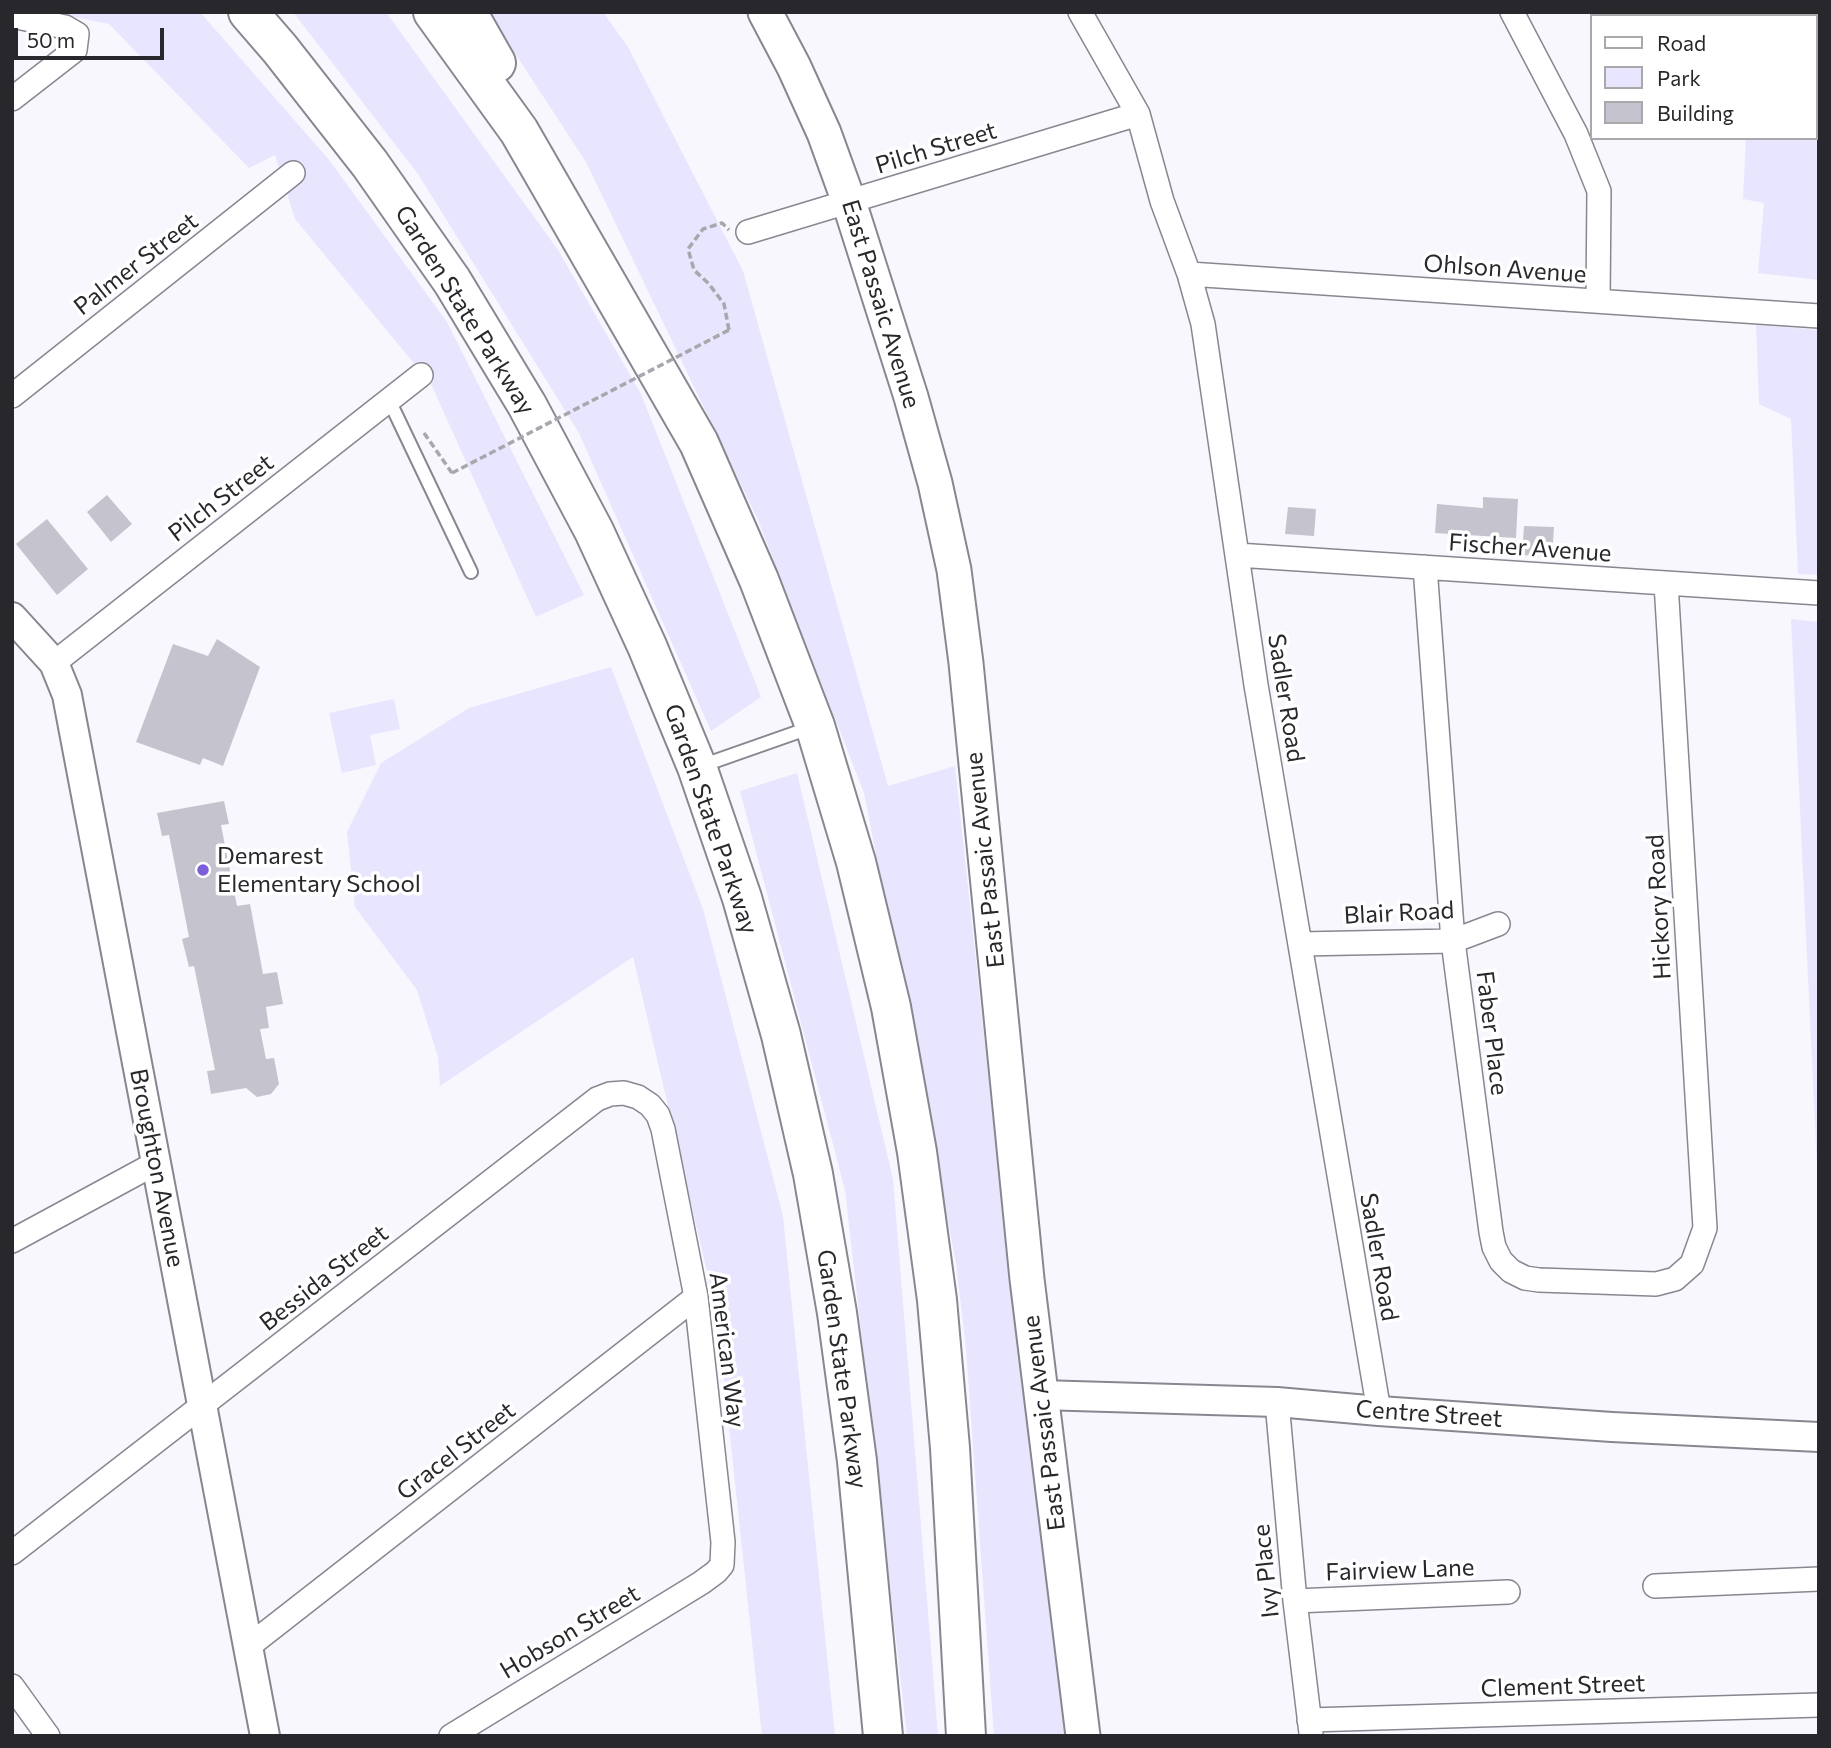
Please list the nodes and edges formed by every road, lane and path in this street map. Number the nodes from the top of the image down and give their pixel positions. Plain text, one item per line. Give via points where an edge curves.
1 (222, 12) edge
2 (248, 12) edge
3 (433, 12) edge
4 (467, 12) edge
5 (765, 12) edge
6 (1080, 12) edge
7 (1512, 12) edge
8 (12, 16) edge
9 (12, 99) edge
10 (1138, 114) junction
11 (519, 131) junction
12 (370, 164) junction
13 (293, 173) dead end
14 (849, 202) junction
15 (748, 232) joint
16 (1189, 274) junction
17 (1598, 301) junction
18 (1819, 316) edge
19 (421, 375) dead end
20 (12, 396) edge
21 (389, 400) junction
22 (453, 473) dead end
23 (1237, 555) junction
24 (1424, 567) junction
25 (471, 572) dead end
26 (1667, 583) junction
27 (1819, 593) edge
28 (12, 617) edge
29 (54, 663) junction
30 (815, 726) junction
31 (697, 767) junction
32 (1498, 924) dead end
33 (1453, 941) junction
34 (1300, 944) junction
35 (664, 1134) joint
36 (156, 1163) junction
37 (1704, 1228) joint
38 (12, 1241) edge
39 (696, 1297) junction
40 (1040, 1395) junction
41 (1276, 1402) junction
42 (202, 1406) junction
43 (1379, 1411) junction
44 (1819, 1437) edge
45 (12, 1553) edge
46 (716, 1572) joint
47 (1819, 1579) edge
48 (1655, 1586) dead end
49 (1508, 1592) dead end
50 (1295, 1601) junction
51 (249, 1646) junction
52 (12, 1686) edge
53 (1819, 1704) edge
54 (1310, 1728) edge
55 (48, 1736) edge
56 (265, 1736) edge
57 (451, 1736) edge
58 (883, 1736) edge
59 (966, 1736) edge
60 (1083, 1736) edge

1 - 12 highway
2 - 12 highway, Garden State Parkway
3 - 11 highway
4 - 11 highway via 499,68
5 - 14 main road, East Passaic Avenue via 824,133
6 - 10 street, Sadler Road
7 - 17 street via 1576,134 1599,191
8 - 9 street via 78,34 75,50
10 - 14 street, Pilch Street
10 - 16 street, Sadler Road via 1162,201
11 - 30 highway via 699,443 759,580
12 - 31 highway, Garden State Parkway via 452,281 527,405 600,542
13 - 20 street, Palmer Street
14 - 15 street, Pilch Street
14 - 40 main road, East Passaic Avenue via 911,397 954,570
15 - 22 path, bridge via 734,236 722,223 703,229 688,249 694,270 724,304 729,330
16 - 17 street, Ohlson Avenue
16 - 23 street, Sadler Road via 1203,324
17 - 18 street, Ohlson Avenue
19 - 21 street, Pilch Street
21 - 25 lane
21 - 29 street, Pilch Street
23 - 24 street, Fischer Avenue
23 - 34 street, Sadler Road
24 - 26 street, Fischer Avenue
24 - 33 street, Faber Place
26 - 27 street, Fischer Avenue
26 - 37 street, Hickory Road
28 - 29 street, Broughton Avenue
29 - 36 street, Broughton Avenue via 68,695
30 - 31 lane
30 - 59 highway via 856,862 891,1007 917,1152 950,1448
31 - 58 highway, Garden State Parkway via 742,898 781,1035 813,1174 857,1461
32 - 33 street, Blair Road
33 - 34 street, Blair Road
33 - 37 street, Faber Place via 1491,1232 1501,1261 1525,1278 1656,1284 1689,1270
34 - 43 street, Sadler Road
35 - 39 street, American Way
35 - 42 street, Bessida Street via 658,1115 638,1097 624,1093 597,1099
36 - 38 street
36 - 42 street, Broughton Avenue
39 - 46 street, American Way via 723,1542 722,1565
39 - 51 street, Gracel Street
40 - 41 street, Centre Street
40 - 60 main road, East Passaic Avenue
41 - 43 street, Centre Street
41 - 50 street, Ivy Place
42 - 45 street, Bessida Street
42 - 51 street, Broughton Avenue
43 - 44 street, Centre Street
46 - 57 street, Hobson Street
47 - 48 street
49 - 50 street, Fairview Lane
50 - 54 street, Ivy Place
51 - 56 street, Broughton Avenue
52 - 55 street
53 - 54 street, Clement Street

